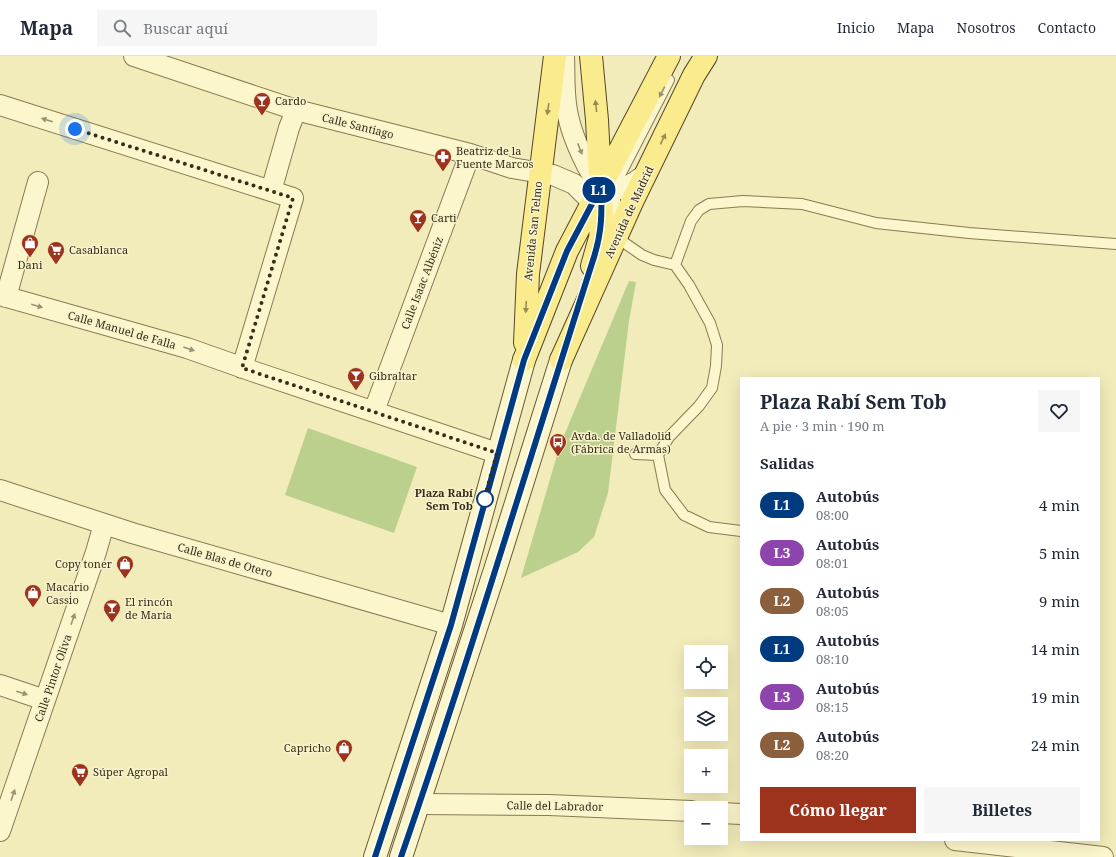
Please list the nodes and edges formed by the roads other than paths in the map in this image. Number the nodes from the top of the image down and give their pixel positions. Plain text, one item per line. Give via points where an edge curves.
1 (134, 56) edge
2 (556, 56) edge
3 (564, 56) edge
4 (591, 56) edge
5 (669, 56) edge
6 (676, 56) edge
7 (706, 56) edge
8 (157, 60) edge
9 (0, 105) edge
10 (296, 110) junction
11 (470, 154) junction
12 (540, 172) junction
13 (646, 174) junction
14 (38, 182) dead end
15 (270, 191) junction
16 (603, 199) junction
17 (616, 237) junction
18 (1116, 244) edge
19 (675, 265) junction
20 (3, 296) edge
21 (524, 360) junction
22 (561, 360) junction
23 (242, 368) junction
24 (374, 411) junction
25 (497, 453) junction
26 (635, 454) dead end
27 (658, 455) junction
28 (0, 490) edge
29 (104, 524) junction
30 (740, 531) edge
31 (451, 625) junction
32 (0, 685) edge
33 (45, 700) junction
34 (419, 804) junction
35 (684, 811) edge
36 (728, 813) edge
37 (740, 814) edge
38 (0, 832) edge
39 (960, 841) edge
40 (1017, 852) edge
41 (375, 857) edge
42 (401, 857) edge
43 (1103, 857) edge

1 - 8 street, Calle Santiago
2 -> 12 main road, Avenida San Telmo
3 -> 16 street via 568,119
16 -> 4 main road
5 - 16 main road, Avenida de Madrid
6 -> 16 lane via 669,79 619,177
13 -> 7 main road, Avenida de Madrid via 694,75
8 - 10 street, Calle Santiago
15 -> 9 street
10 - 11 street, Calle Santiago
10 - 15 street
11 - 12 street, Calle Santiago via 512,168
11 - 24 street, Calle Isaac Albéniz
12 - 16 street, Calle Santiago via 574,184
12 -> 21 main road, Avenida San Telmo via 528,274
13 - 16 street
13 - 17 main road, Avenida de Madrid
14 - 20 street
15 - 23 street via 293,198
16 - 17 lane
16 - 17 lane via 615,200
16 - 21 main road, Avenida de Madrid via 567,251
16 - 22 main road, Avenida de Madrid via 600,238
17 - 19 lane via 642,255
17 - 22 main road, Avenida de Madrid
18 - 19 lane via 969,234 876,223 802,204 743,201 709,204 699,210 690,221
19 - 27 lane via 710,323 718,345 712,388
20 -> 23 street, Calle Manuel de Falla via 187,348
21 - 25 main road
22 - 34 main road
23 - 24 street
24 - 25 street
25 - 31 main road
26 - 27 lane
27 - 30 lane via 665,490 684,515 709,527
28 - 29 street, Calle Blas de Otero
29 - 31 street, Calle Blas de Otero
33 -> 29 street, Calle Pintor Oliva
31 - 41 main road
32 -> 33 street
38 -> 33 street, Calle Pintor Oliva
34 - 35 street, Calle del Labrador via 549,805
34 - 42 main road
36 - 37 street
39 - 40 street
40 - 43 street

